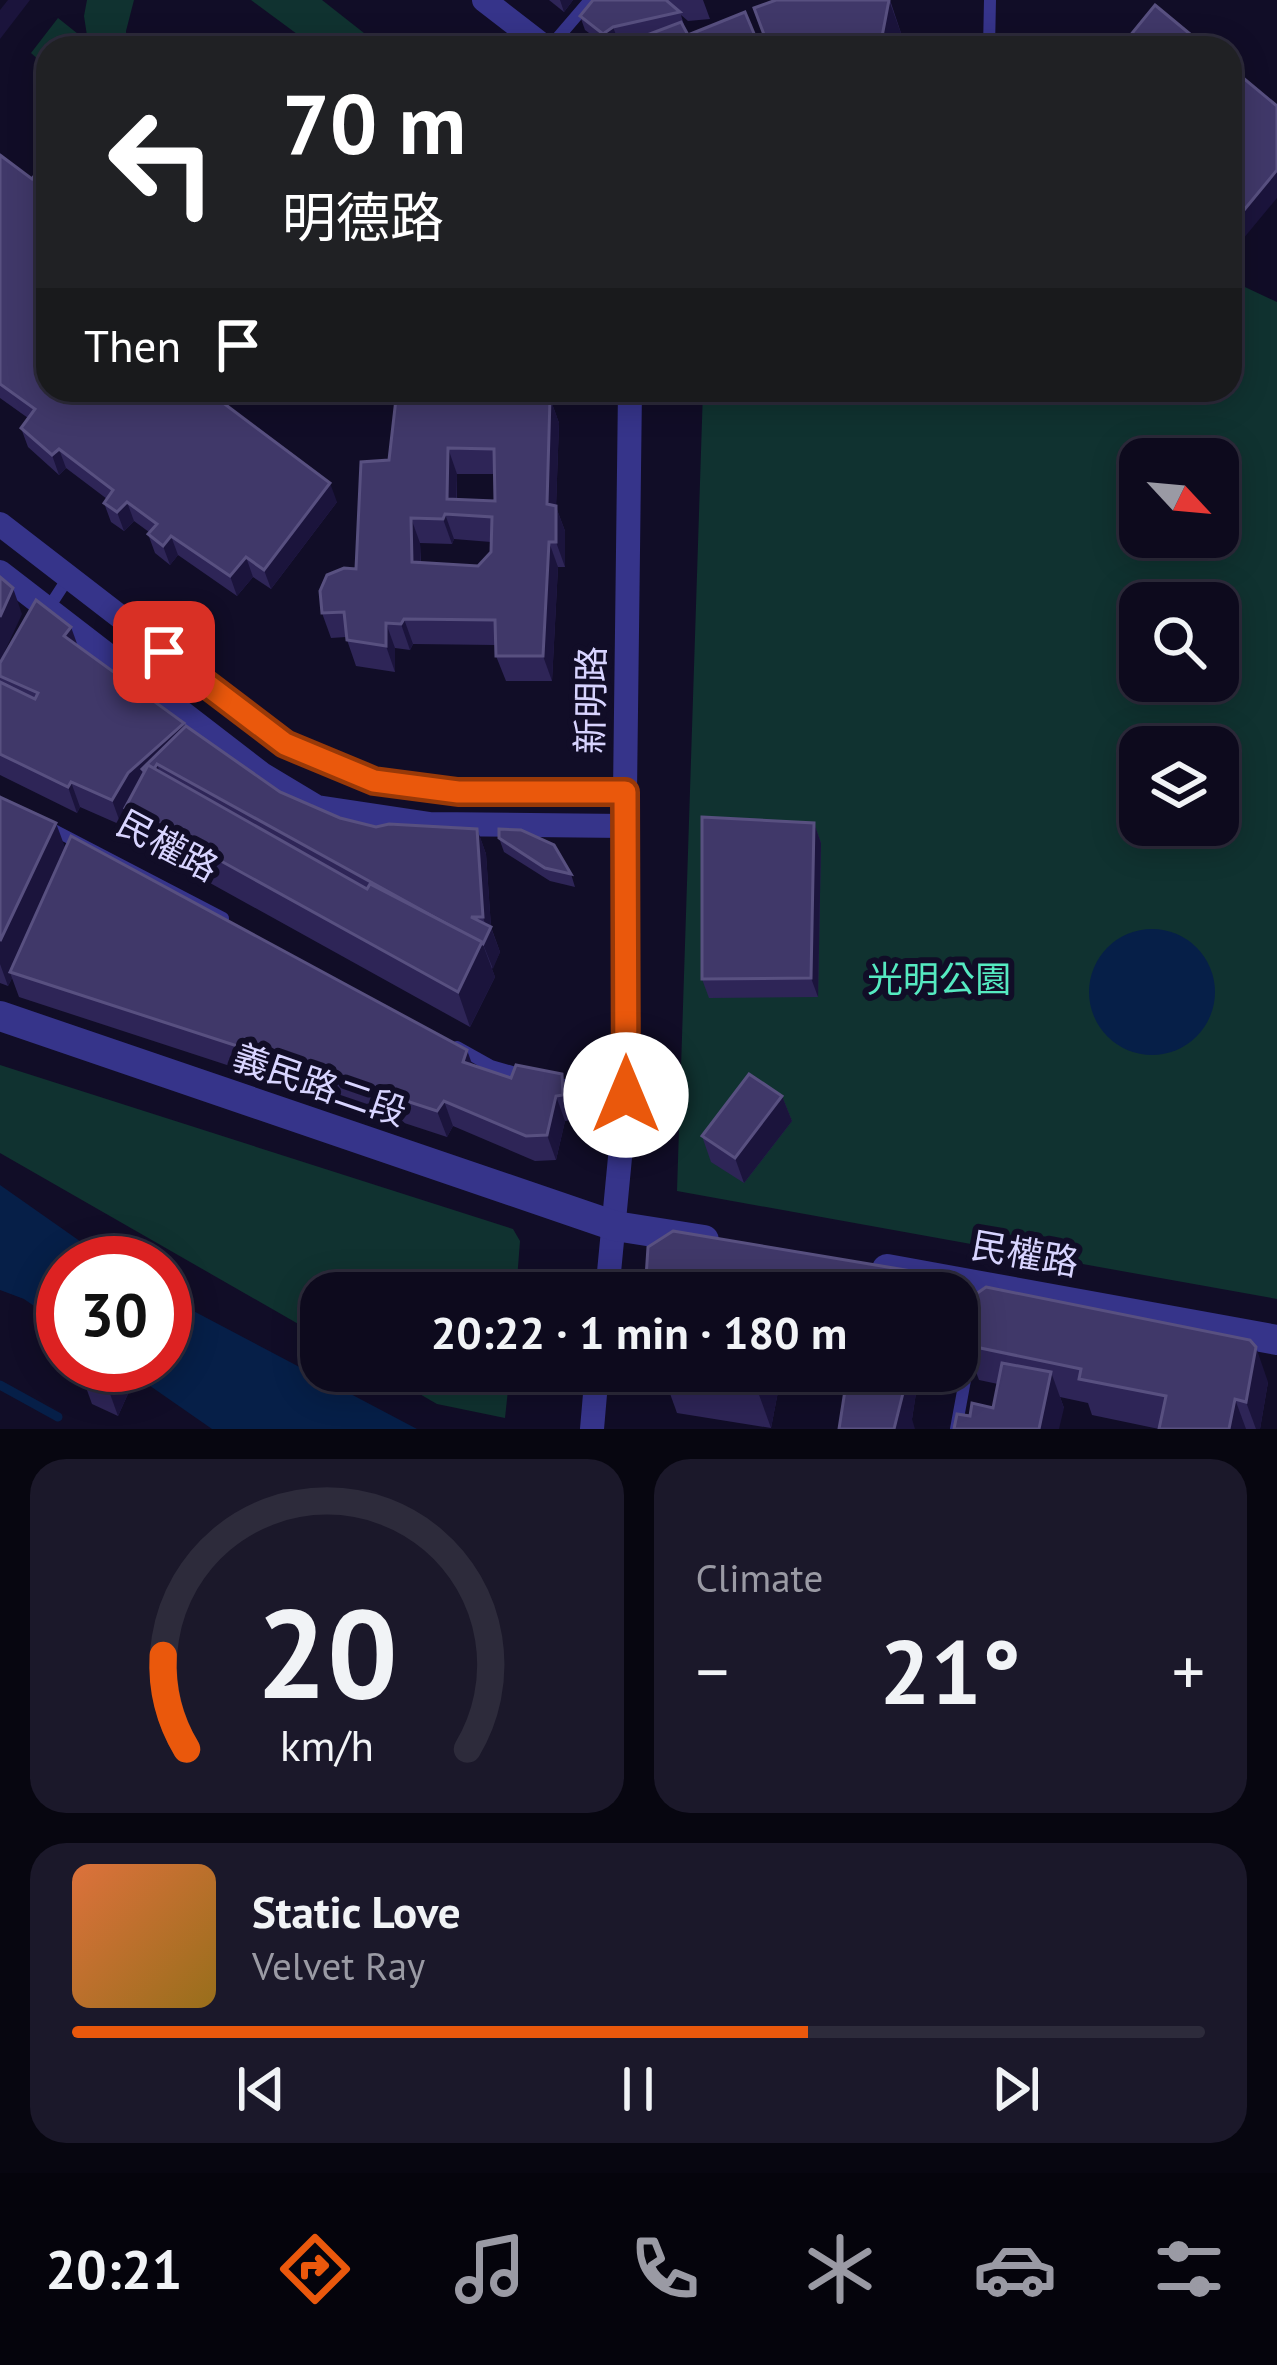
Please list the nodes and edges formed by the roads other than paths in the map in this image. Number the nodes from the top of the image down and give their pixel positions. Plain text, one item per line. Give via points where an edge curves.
1 (484, 0) edge
2 (590, 0) edge
3 (990, 0) edge
4 (531, 36) edge
5 (558, 36) edge
6 (989, 36) edge
7 (630, 402) edge
8 (0, 524) edge
9 (0, 572) edge
10 (68, 578) junction
11 (42, 618) junction
12 (625, 792) junction
13 (38, 823) edge
14 (625, 826) junction
15 (240, 928) edge
16 (0, 1016) edge
17 (449, 1043) edge
18 (626, 1095) junction
19 (615, 1226) junction
20 (735, 1245) edge
21 (853, 1263) edge
22 (610, 1272) edge
23 (1277, 1340) edge
24 (595, 1392) edge
25 (963, 1392) edge
26 (592, 1429) edge
27 (956, 1429) edge

1 - 4 street
2 - 5 lane
3 - 6 lane
7 - 12 street, 新明路
8 - 10 street
9 - 11 street
10 - 11 lane
10 - 12 street via 285,744 374,781 458,792
11 - 14 street via 316,807 430,824
12 - 14 street, 新明路
13 - 15 lane, 民權路
14 - 18 street, 新明路
16 - 19 street, 義民路二段
17 - 18 lane via 491,1066
18 - 19 street, 新明路
19 - 20 street
19 - 22 street, 新明路
21 - 23 street, 民權路 via 981,1295
24 - 26 street
25 - 27 lane

